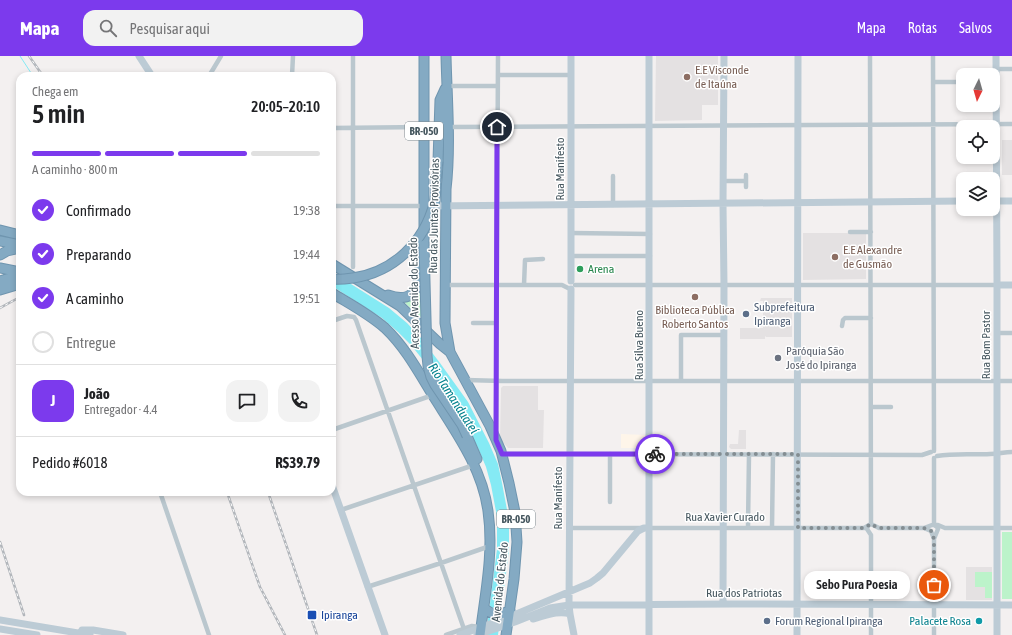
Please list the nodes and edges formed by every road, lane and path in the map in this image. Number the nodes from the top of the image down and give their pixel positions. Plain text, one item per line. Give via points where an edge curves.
1 (139, 56) edge
2 (221, 56) edge
3 (293, 56) edge
4 (353, 56) edge
5 (424, 56) edge
6 (446, 56) edge
7 (498, 56) edge
8 (571, 56) edge
9 (649, 56) edge
10 (724, 56) edge
11 (798, 56) edge
12 (870, 56) edge
13 (933, 56) edge
14 (996, 56) edge
15 (996, 68) edge
16 (1000, 69) edge
17 (1012, 69) edge
18 (149, 72) edge
19 (211, 72) edge
20 (292, 72) edge
21 (498, 75) junction
22 (571, 75) junction
23 (933, 82) junction
24 (956, 82) edge
25 (449, 86) junction
26 (498, 86) junction
27 (870, 124) junction
28 (933, 124) junction
29 (956, 124) edge
30 (1000, 124) edge
31 (1012, 124) edge
32 (798, 125) junction
33 (650, 126) junction
34 (724, 126) junction
35 (424, 127) junction
36 (448, 127) junction
37 (497, 127) junction
38 (571, 127) junction
39 (336, 128) edge
40 (353, 128) junction
41 (746, 175) dead end
42 (613, 176) dead end
43 (723, 181) junction
44 (746, 181) junction
45 (746, 187) dead end
46 (956, 201) edge
47 (1000, 201) edge
48 (1012, 201) edge
49 (797, 202) junction
50 (870, 202) junction
51 (934, 202) junction
52 (613, 204) junction
53 (650, 204) junction
54 (723, 204) junction
55 (571, 205) junction
56 (336, 206) edge
57 (353, 206) junction
58 (444, 206) junction
59 (497, 206) junction
60 (426, 208) junction
61 (995, 216) edge
62 (0, 230) edge
63 (850, 232) dead end
64 (871, 232) junction
65 (571, 233) junction
66 (16, 234) edge
67 (650, 234) junction
68 (0, 241) edge
69 (16, 245) edge
70 (16, 248) edge
71 (0, 255) edge
72 (571, 256) junction
73 (650, 256) junction
74 (543, 259) dead end
75 (336, 267) edge
76 (353, 267) dead end
77 (0, 268) edge
78 (16, 271) edge
79 (16, 276) edge
80 (336, 279) edge
81 (0, 281) edge
82 (16, 285) edge
83 (445, 285) junction
84 (496, 285) junction
85 (524, 285) junction
86 (569, 285) junction
87 (650, 285) junction
88 (724, 285) junction
89 (798, 285) junction
90 (871, 285) junction
91 (934, 285) junction
92 (997, 285) junction
93 (1012, 285) edge
94 (0, 290) edge
95 (378, 292) junction
96 (336, 295) edge
97 (871, 318) junction
98 (336, 320) edge
99 (473, 323) dead end
100 (496, 323) junction
101 (842, 326) dead end
102 (997, 333) junction
103 (1012, 333) edge
104 (724, 335) junction
105 (450, 352) junction
106 (464, 380) junction
107 (496, 381) junction
108 (570, 381) junction
109 (650, 381) junction
110 (681, 381) junction
111 (724, 381) junction
112 (798, 381) junction
113 (997, 381) junction
114 (1012, 381) edge
115 (873, 383) junction
116 (934, 384) junction
117 (433, 395) junction
118 (871, 407) junction
119 (891, 407) dead end
120 (388, 411) junction
121 (336, 429) edge
122 (467, 436) joint
123 (496, 440) junction
124 (1012, 452) edge
125 (997, 453) junction
126 (502, 454) junction
127 (570, 454) junction
128 (610, 454) junction
129 (650, 454) junction
130 (724, 454) junction
131 (749, 454) junction
132 (773, 454) junction
133 (798, 454) junction
134 (871, 454) junction
135 (934, 454) junction
136 (474, 464) junction
137 (414, 485) junction
138 (482, 488) junction
139 (161, 496) edge
140 (336, 496) edge
141 (610, 502) dead end
142 (341, 510) junction
143 (869, 525) junction
144 (934, 525) junction
145 (569, 528) junction
146 (647, 528) junction
147 (723, 528) junction
148 (748, 528) junction
149 (772, 528) junction
150 (798, 528) junction
151 (878, 528) junction
152 (924, 528) junction
153 (997, 528) junction
154 (1012, 528) edge
155 (871, 535) junction
156 (634, 538) junction
157 (650, 539) junction
158 (934, 539) junction
159 (490, 546) junction
160 (441, 563) junction
161 (368, 587) junction
162 (569, 591) junction
163 (649, 604) junction
164 (723, 604) junction
165 (797, 604) junction
166 (569, 605) junction
167 (871, 605) junction
168 (934, 605) junction
169 (997, 605) junction
170 (1012, 605) edge
171 (484, 608) junction
172 (570, 614) junction
173 (509, 617) junction
174 (523, 619) junction
175 (0, 620) edge
176 (21, 624) junction
177 (0, 629) edge
178 (18, 632) junction
179 (92, 633) edge
180 (462, 633) edge
181 (479, 633) edge
182 (108, 634) edge
183 (38, 635) edge
184 (123, 635) edge
185 (209, 635) edge
186 (385, 635) edge
187 (446, 635) edge
188 (506, 635) edge
189 (574, 635) edge
190 (649, 635) edge
191 (797, 635) edge
192 (871, 635) edge
193 (934, 635) edge
194 (997, 635) edge

1 - 18 main road
2 - 19 street
3 - 20 street
4 - 40 street
5 - 35 highway, Rua das Juntas Provisórias / BR-050
6 - 25 highway, Rua das Juntas Provisórias / BR-050
7 - 21 street
8 - 22 main road, Rua Manifesto
9 - 33 main road, Rua Silva Bueno
10 - 34 main road
11 - 32 main road
12 - 27 street
13 - 23 street
14 - 15 main road, Rua Bom Pastor
16 - 17 street
21 - 22 street
21 - 26 street
22 - 38 main road, Rua Manifesto
23 - 24 street
23 - 28 street
25 - 26 street
25 - 36 highway, Rua das Juntas Provisórias / BR-050
25 - 80 highway, bridge via 440,100 436,198 419,236 409,250 388,266 365,276
26 - 37 street
27 - 28 street
27 - 32 street
27 - 50 street
28 - 29 street
28 - 51 street
30 - 31 street
32 - 34 street
32 - 49 main road
33 - 34 street
33 - 38 street
33 - 53 main road, Rua Silva Bueno
34 - 43 main road
35 - 40 street
35 - 60 highway, Rua das Juntas Provisórias / BR-050
36 - 37 street
36 - 58 highway, Rua das Juntas Provisórias / BR-050
37 - 38 street
37 - 59 street
38 - 55 main road, Rua Manifesto
39 - 40 street
40 - 57 street
41 - 44 street
42 - 52 street
43 - 44 street
43 - 54 main road
44 - 45 street
46 - 51 main road
47 - 48 main road
49 - 50 main road
49 - 54 main road
49 - 89 main road
50 - 51 main road
50 - 64 street
51 - 91 street
52 - 53 main road
52 - 55 main road
53 - 54 main road
53 - 67 main road, Rua Silva Bueno
54 - 88 main road
55 - 59 main road
55 - 65 main road, Rua Manifesto
56 - 57 street
57 - 60 street
57 - 76 street
58 - 59 main road
58 - 60 main road
58 - 83 highway, Rua das Juntas Provisórias / BR-050
59 - 84 street
60 - 95 highway via 421,214 420,273 417,289 407,297 399,298
60 - 122 highway, Acesso Avenida do Estado / BR-050, bridge via 424,245 428,366 435,385
61 - 92 main road, Rua Bom Pastor
62 - 66 highway
63 - 64 street
64 - 90 street
65 - 67 street
65 - 72 main road, Rua Manifesto
67 - 73 main road, Rua Silva Bueno
68 - 69 highway
70 - 71 highway
72 - 73 street
72 - 86 main road, Rua Manifesto
73 - 87 main road, Rua Silva Bueno
74 - 85 street via 525,260
75 - 95 highway, Avenida do Estado
77 - 78 highway
79 - 81 highway
82 - 94 highway
83 - 84 street
83 - 105 highway, Rua das Juntas Provisórias / BR-050 via 446,330
84 - 85 street
84 - 100 street
85 - 86 street
86 - 87 street
86 - 108 main road, Rua Manifesto
87 - 88 street
87 - 109 main road, Rua Silva Bueno
88 - 89 street
88 - 104 main road
89 - 90 street
89 - 112 main road
90 - 91 street
90 - 97 street
91 - 92 street
91 - 116 street
92 - 93 main road
92 - 102 main road, Rua Bom Pastor
95 - 105 highway, Avenida do Estado via 400,306
96 - 117 highway, Avenida do Estado via 362,310 392,336
97 - 101 street via 845,318
97 - 115 street
98 - 120 street via 347,316 356,320
99 - 100 street
100 - 107 street
102 - 103 street
102 - 113 main road, Rua Bom Pastor
104 - 110 street via 681,335
104 - 111 main road
105 - 106 highway, Avenida do Estado / BR-050
106 - 107 street
106 - 123 highway, Avenida do Estado / BR-050
107 - 108 street
107 - 123 street
108 - 109 street
108 - 127 main road, Rua Manifesto
109 - 110 street
109 - 129 main road, Rua Silva Bueno
110 - 111 street
111 - 112 street
111 - 130 main road
112 - 115 street
112 - 133 main road
113 - 114 street
113 - 116 street via 941,381
113 - 125 main road, Rua Bom Pastor
115 - 116 street
115 - 118 street
116 - 135 street
117 - 120 street
117 - 136 highway, Avenida do Estado
118 - 119 street
118 - 134 street
120 - 121 street
120 - 137 street
122 - 138 highway, Avenida do Estado / BR-050 via 480,465
123 - 126 highway, Avenida do Estado / BR-050
124 - 125 street
125 - 135 street
125 - 153 main road, Rua Bom Pastor
126 - 127 street
126 - 173 highway, Avenida do Estado / BR-050 via 510,483 517,530
127 - 128 street
127 - 145 main road, Rua Manifesto
128 - 129 street
128 - 141 street
129 - 130 street
129 - 146 main road, Rua Silva Bueno
130 - 131 street
130 - 147 main road
131 - 132 street
131 - 148 street
132 - 133 street
132 - 149 street
133 - 134 street
133 - 150 main road
134 - 135 street
134 - 143 street
135 - 144 street
136 - 137 street
136 - 138 highway, Avenida do Estado
137 - 142 street
137 - 160 street
138 - 159 highway, Avenida do Estado / BR-050 via 488,510
139 - 185 street
140 - 142 main road
142 - 161 main road
143 - 150 street, Rua Xavier Curado via 864,528
143 - 151 street
143 - 155 street
144 - 152 street
144 - 153 street via 946,528
144 - 158 street via 938,529
145 - 146 street, Rua Xavier Curado
145 - 162 main road, Rua Manifesto
146 - 147 street, Rua Xavier Curado
146 - 156 main road, Rua dos Patriotas via 638,531
146 - 157 main road, Rua Silva Bueno
147 - 148 street, Rua Xavier Curado
147 - 164 main road
148 - 149 street, Rua Xavier Curado
149 - 150 street, Rua Xavier Curado
150 - 165 main road
151 - 152 street
151 - 155 street
152 - 158 street via 931,531
153 - 154 street
153 - 169 main road, Rua Bom Pastor
155 - 167 street
156 - 157 main road via 644,534
156 - 162 main road, Rua dos Patriotas via 600,576
157 - 163 main road, Rua Silva Bueno
158 - 168 street
159 - 160 street
159 - 171 highway, Avenida do Estado / BR-050
160 - 161 street
160 - 180 street
161 - 186 main road
162 - 166 main road, Rua Manifesto
162 - 173 main road, Rua dos Patriotas
163 - 164 main road, Rua dos Patriotas
163 - 166 main road, Rua dos Patriotas
163 - 190 main road, Rua Silva Bueno
164 - 165 main road, Rua dos Patriotas
165 - 167 main road, Rua dos Patriotas
165 - 191 main road
166 - 172 main road, Rua Manifesto
166 - 174 main road, Rua dos Patriotas via 550,608
167 - 168 main road, Rua dos Patriotas
167 - 192 street
168 - 169 main road, Rua dos Patriotas
168 - 193 street
169 - 170 main road, Rua dos Patriotas
169 - 194 main road, Rua Bom Pastor
171 - 173 highway via 489,612 505,613
171 - 181 highway, Avenida do Estado / BR-050
172 - 174 main road via 558,612
172 - 189 main road, Rua Manifesto
173 - 174 main road, Rua dos Patriotas
173 - 181 main road, Rua dos Patriotas
173 - 188 highway, Avenida do Estado / BR-050
175 - 176 main road
176 - 178 main road
176 - 179 main road
177 - 178 main road
178 - 183 main road
179 - 182 main road
180 - 181 main road, Rua dos Patriotas
180 - 187 street
182 - 184 main road

